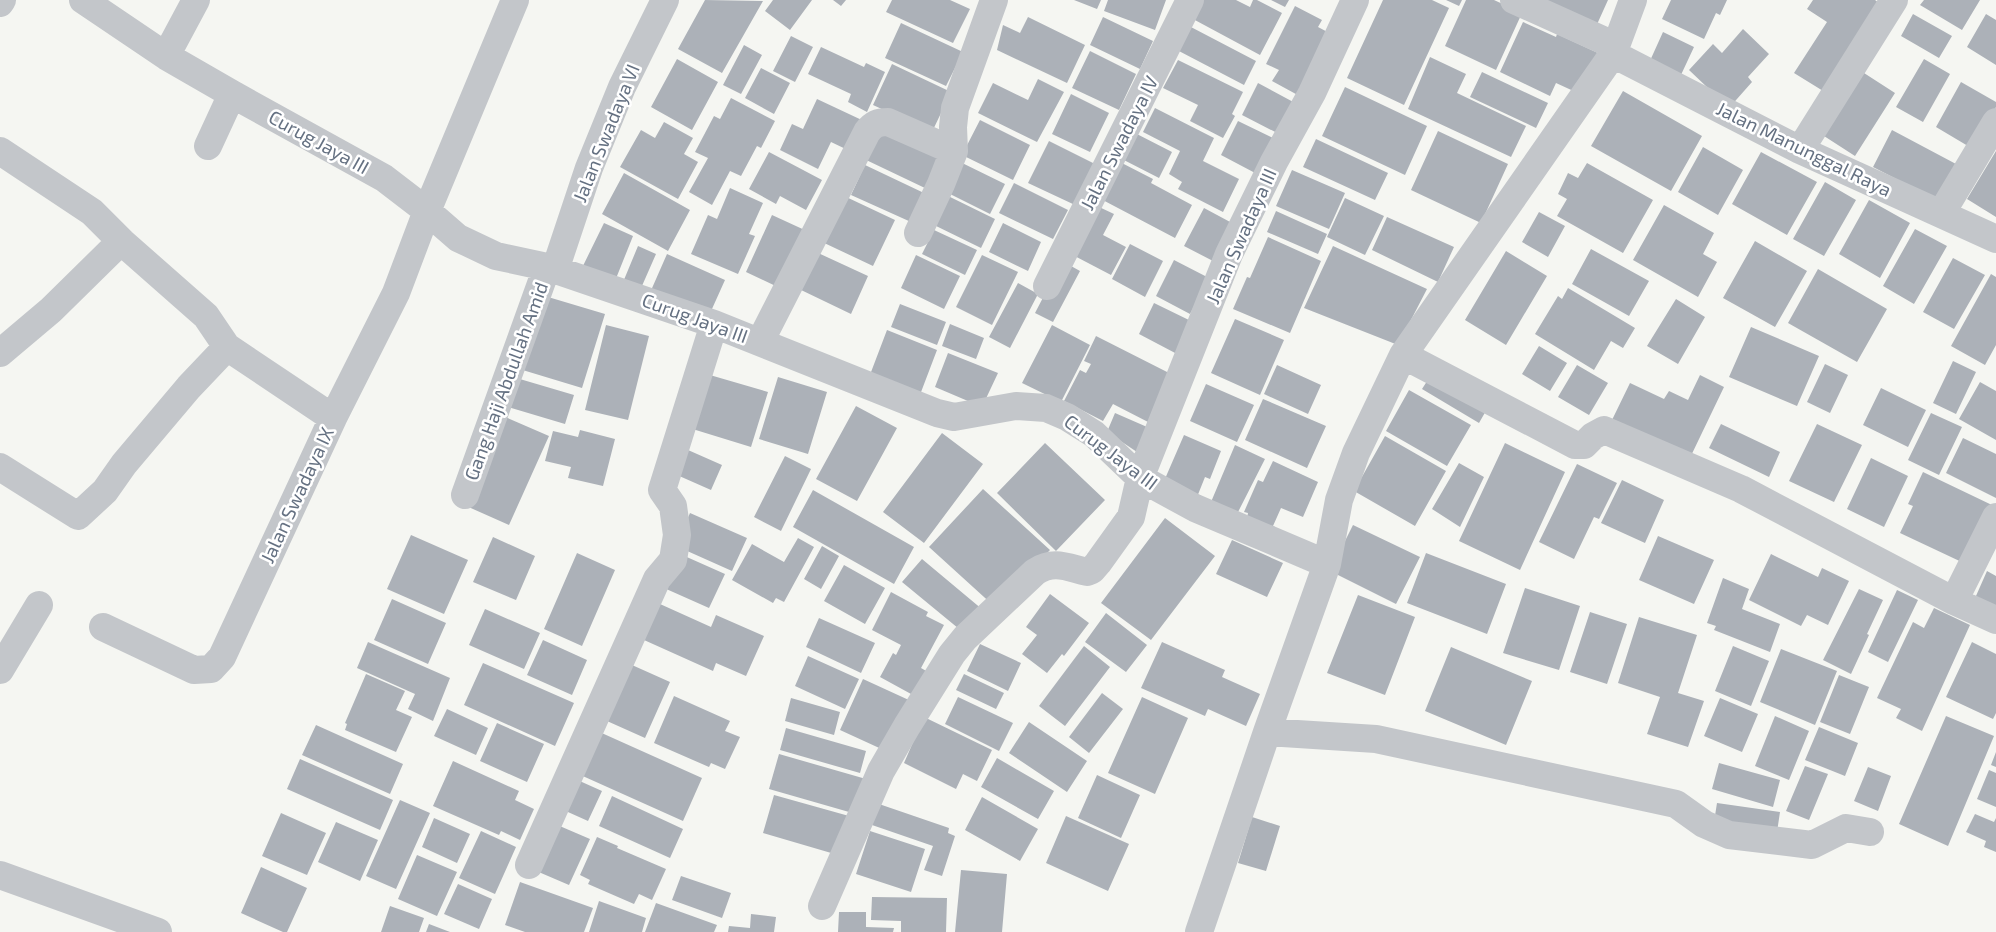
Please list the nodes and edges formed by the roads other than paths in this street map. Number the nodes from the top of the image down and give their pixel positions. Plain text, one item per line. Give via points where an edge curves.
1 (2, 0) edge
2 (83, 0) edge
3 (196, 0) edge
4 (515, 0) edge
5 (665, 0) edge
6 (994, 0) edge
7 (1190, 0) edge
8 (1355, 0) edge
9 (1514, 0) edge
10 (1634, 0) edge
11 (1894, 0) edge
12 (0, 3) edge
13 (1615, 50) junction
14 (166, 56) junction
15 (232, 94) junction
16 (1996, 122) edge
17 (208, 146) dead end
18 (1800, 150) junction
19 (954, 151) junction
20 (0, 152) edge
21 (428, 211) junction
22 (1941, 214) junction
23 (918, 233) dead end
24 (1996, 239) edge
25 (122, 242) junction
26 (551, 268) junction
27 (1047, 286) dead end
28 (714, 324) junction
29 (760, 342) junction
30 (227, 347) junction
31 (0, 353) edge
32 (1403, 355) junction
33 (333, 418) junction
34 (0, 467) edge
35 (1140, 478) junction
36 (465, 495) dead end
37 (1996, 517) edge
38 (1327, 564) junction
39 (1954, 601) junction
40 (40, 605) dead end
41 (1996, 620) edge
42 (103, 627) dead end
43 (0, 670) edge
44 (1267, 732) junction
45 (1870, 832) dead end
46 (529, 865) dead end
47 (0, 875) edge
48 (822, 906) dead end
49 (158, 932) edge
50 (1199, 932) edge

1 - 12 street
2 - 14 street, Curug Jaya III
3 - 14 street
4 - 21 street, Jalan Swadaya IX
5 - 26 street, Jalan Swadaya VI via 622,88
6 - 19 street via 955,108
7 - 27 street, Jalan Swadaya IV
8 - 35 street, Jalan Swadaya III via 1312,93 1229,254
9 - 13 street, Jalan Manunggal Raya
10 - 13 street
11 - 18 street
13 - 18 street, Jalan Manunggal Raya
13 - 32 street
14 - 15 street, Curug Jaya III
15 - 17 street
15 - 21 street, Curug Jaya III via 384,178
16 - 22 street
18 - 22 street, Jalan Manunggal Raya
19 - 23 street
19 - 29 street via 888,122 872,126
20 - 25 street via 92,212
21 - 26 street, Curug Jaya III via 458,238 496,256
21 - 33 street, Jalan Swadaya IX via 396,293
22 - 24 street, Jalan Manunggal Raya
25 - 30 street via 206,316
25 - 31 street via 51,310
26 - 28 street, Curug Jaya III
26 - 36 street, Gang Haji Abdullah Amid
28 - 29 street, Curug Jaya III
28 - 46 street via 662,490 673,506 677,535 672,560 657,579
29 - 35 street, Curug Jaya III via 916,406 954,417 1016,406 1046,408 1094,434
30 - 33 street
30 - 34 street via 135,450 105,491 78,516
32 - 38 street via 1356,453 1339,500
32 - 39 street via 1575,445 1584,445 1604,430 1741,489
33 - 42 street, Jalan Swadaya IX via 222,657 211,669 194,670
35 - 38 street, Curug Jaya III via 1195,508
35 - 48 street, Jalan Swadaya III via 1131,517 1092,570 1086,572 1052,564 1045,566 1028,578 952,654 891,753
37 - 39 street
38 - 44 street
39 - 41 street
40 - 43 street
44 - 45 street via 1376,738 1676,804 1704,824 1729,835 1812,845 1846,828
44 - 50 street
47 - 49 street

